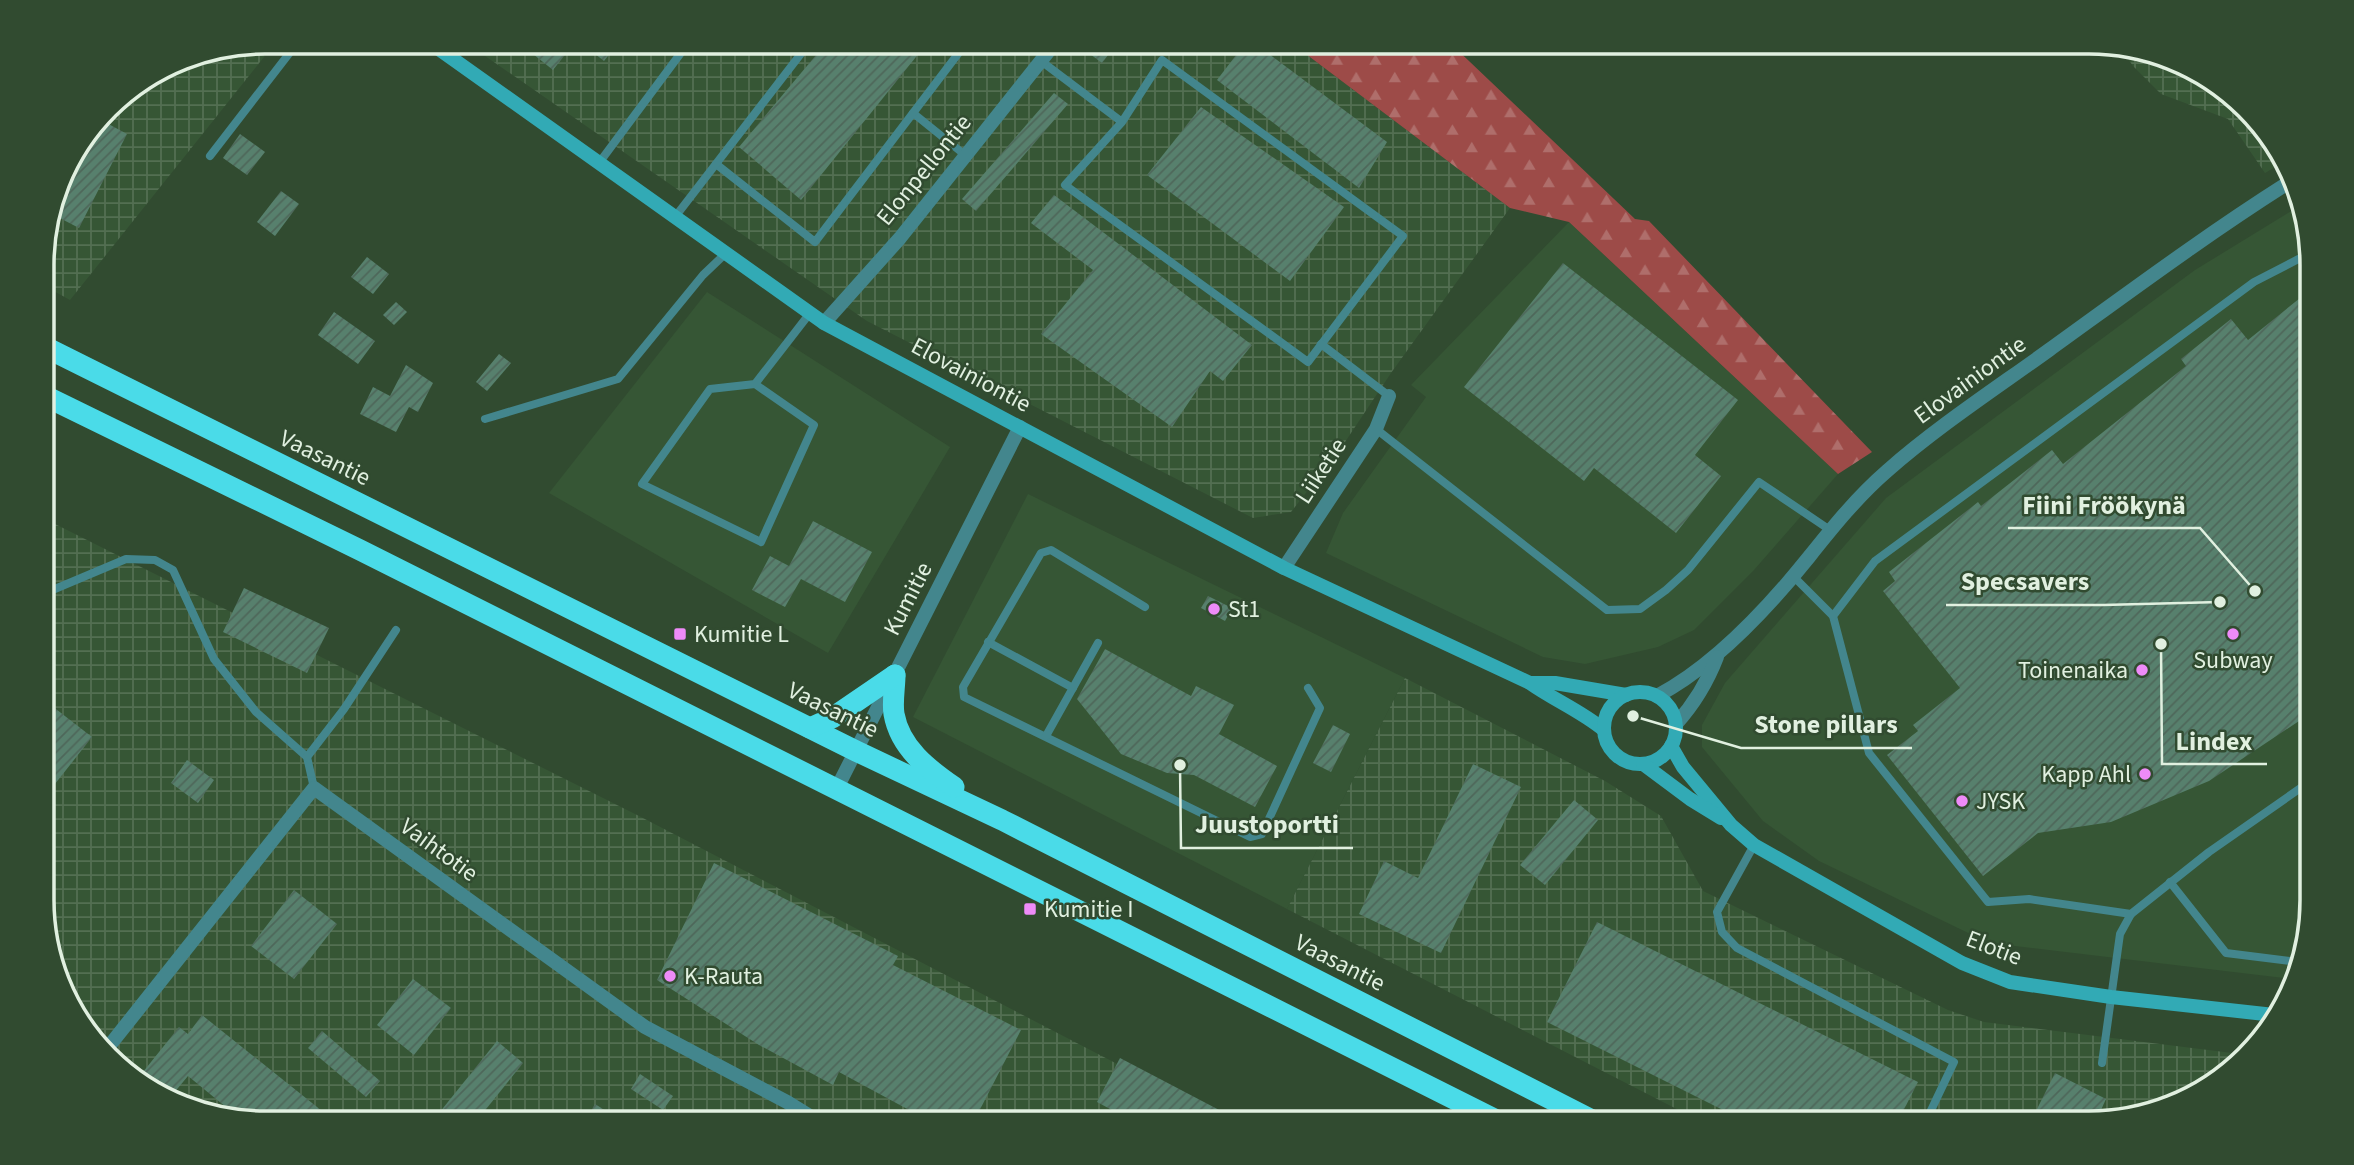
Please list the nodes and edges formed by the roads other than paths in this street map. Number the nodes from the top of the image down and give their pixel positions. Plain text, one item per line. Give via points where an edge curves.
1 (289, 54) edge
2 (446, 54) edge
3 (680, 54) edge
4 (801, 54) edge
5 (958, 54) edge
6 (1047, 54) edge
7 (1041, 61) junction
8 (913, 113) junction
9 (1122, 122) junction
10 (965, 155) junction
11 (210, 156) dead end
12 (599, 163) junction
13 (716, 164) junction
14 (2284, 186) edge
15 (675, 218) junction
16 (725, 254) junction
17 (2299, 258) edge
18 (810, 313) junction
19 (824, 323) junction
20 (1321, 344) junction
21 (55, 352) edge
22 (755, 384) junction
23 (1389, 396) joint
24 (55, 401) edge
25 (485, 419) dead end
26 (1020, 428) junction
27 (1376, 429) junction
28 (1830, 530) junction
29 (1284, 568) junction
30 (1793, 576) junction
31 (54, 589) edge
32 (1145, 607) dead end
33 (1833, 616) junction
34 (396, 630) dead end
35 (988, 642) junction
36 (1098, 643) dead end
37 (1717, 657) junction
38 (895, 675) junction
39 (1530, 683) junction
40 (1073, 688) junction
41 (1308, 688) dead end
42 (1626, 695) junction
43 (1657, 696) junction
44 (1676, 724) junction
45 (810, 728) junction
46 (1604, 730) junction
47 (1046, 736) junction
48 (1671, 746) junction
49 (856, 751) junction
50 (307, 757) junction
51 (1643, 764) junction
52 (314, 788) junction
53 (2300, 788) edge
54 (836, 790) junction
55 (1002, 820) junction
56 (1731, 825) junction
57 (1754, 845) junction
58 (2170, 882) junction
59 (2131, 914) junction
60 (2291, 961) edge
61 (2111, 997) junction
62 (2266, 1014) edge
63 (111, 1043) edge
64 (2102, 1063) dead end
65 (1477, 1110) edge
66 (1573, 1110) edge
67 (1931, 1110) edge
68 (802, 1111) edge

1 - 11 lane
2 - 12 main road, Elovainiontie
3 - 12 lane
4 - 13 lane
5 - 8 lane
6 - 7 street, Elonpellontie
7 - 9 lane
7 - 10 street, Elonpellontie
8 - 10 lane
8 - 13 lane via 815,242
9 - 20 lane via 1065,185 1308,362
9 - 20 lane via 1163,60 1403,236
10 - 19 street, Elonpellontie via 900,238
12 - 15 main road, Elovainiontie
13 - 15 lane
14 - 28 street, Elovainiontie via 1941,429 1888,470
15 - 16 main road, Elovainiontie
16 - 18 main road, Elovainiontie
16 - 25 lane via 618,379
17 - 33 lane via 2253,282 1875,561
18 - 19 main road, Elovainiontie
18 - 22 lane
19 - 26 main road, Elovainiontie
20 - 23 lane
21 - 45 highway, Vaasantie
22 - 22 lane via 710,389 642,484 761,542 814,425
23 - 27 street, Liiketie
24 - 54 highway
26 - 29 main road, Elovainiontie
26 - 38 street, Kumitie
27 - 28 lane via 1607,610 1640,609 1666,590 1688,570 1759,482
27 - 29 street, Liiketie
28 - 30 street, Elovainiontie
29 - 39 main road, Elovainiontie
30 - 33 lane
30 - 37 street, Elovainiontie
31 - 50 lane via 126,559 155,560 173,570 214,659 256,712
32 - 35 lane via 1051,550 1041,553
33 - 59 lane via 1869,753 1988,902 2029,899
34 - 50 lane
35 - 40 lane
35 - 47 lane via 963,687 964,697
36 - 40 lane
37 - 43 street, Elovainiontie
37 - 44 street, Elovainiontie via 1707,681
38 - 45 highway via 832,719
38 - 49 street, Kumitie
38 - 55 highway via 894,714 913,754
39 - 42 main road, Elovainiontie
39 - 46 main road, Elovainiontie
40 - 47 lane
41 - 47 lane via 1320,708 1262,834 1250,837
42 - 43 main road via 1642,692
42 - 46 main road via 1609,709
43 - 44 main road via 1670,708
44 - 48 main road
45 - 49 highway, Vaasantie
46 - 51 main road via 1616,755
48 - 51 main road via 1659,758
48 - 56 main road, Elotie
49 - 54 street, Kumitie
49 - 55 highway, Vaasantie
50 - 52 lane
51 - 56 main road, Elotie
52 - 63 street
52 - 68 street, Vaihtotie via 645,1027
53 - 58 lane
54 - 65 highway
55 - 66 highway, Vaasantie
56 - 57 main road, Elotie
57 - 61 main road, Elotie via 1962,963 2010,982
57 - 67 lane via 1717,912 1722,932 1737,948 1954,1062
58 - 59 lane
58 - 60 lane via 2226,953
59 - 61 lane via 2120,934
61 - 62 main road, Elotie
61 - 64 lane

